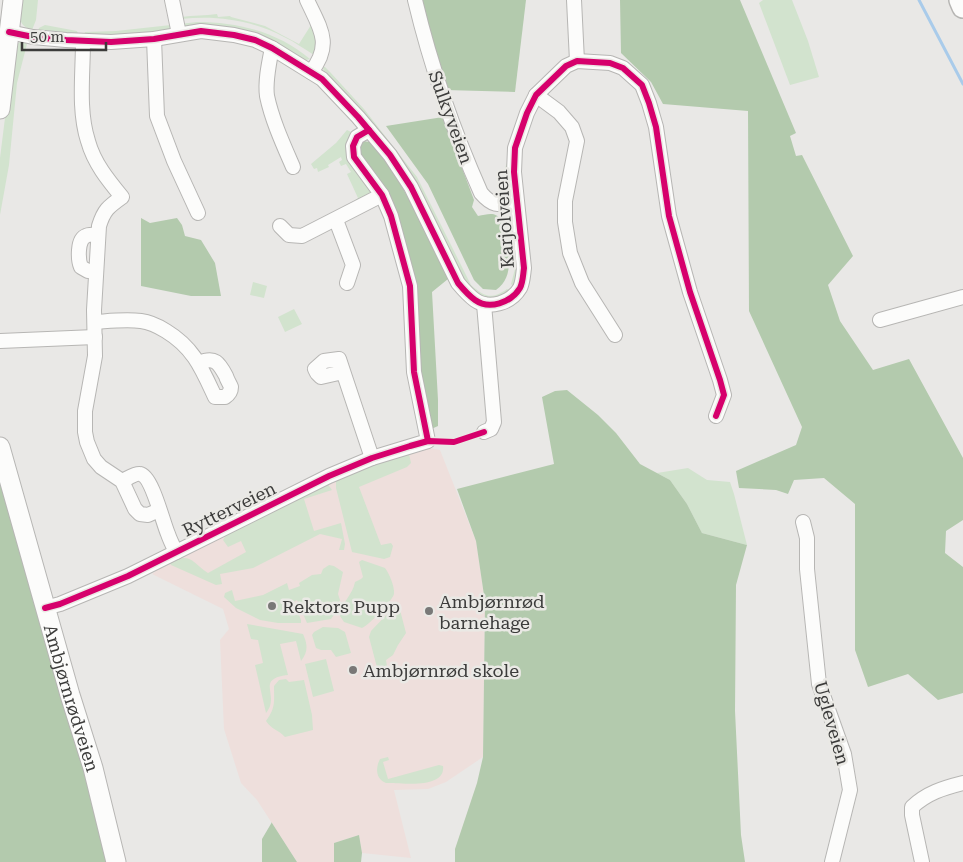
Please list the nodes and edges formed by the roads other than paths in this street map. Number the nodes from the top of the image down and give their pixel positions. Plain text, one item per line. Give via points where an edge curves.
1 (14, 0) edge
2 (172, 0) edge
3 (307, 0) edge
4 (415, 0) edge
5 (574, 0) edge
6 (960, 0) edge
7 (963, 6) edge
8 (10, 32) junction
9 (179, 34) junction
10 (154, 39) junction
11 (83, 41) junction
12 (272, 48) junction
13 (577, 61) junction
14 (311, 72) junction
15 (536, 95) junction
16 (0, 109) edge
17 (369, 130) junction
18 (293, 167) dead end
19 (382, 195) junction
20 (517, 203) junction
21 (198, 213) dead end
22 (336, 220) junction
23 (280, 226) dead end
24 (347, 283) dead end
25 (963, 297) edge
26 (484, 304) junction
27 (880, 320) dead end
28 (95, 322) junction
29 (615, 334) dead end
30 (95, 337) junction
31 (0, 341) edge
32 (199, 363) dead end
33 (343, 372) dead end
34 (716, 416) dead end
35 (484, 432) dead end
36 (0, 447) edge
37 (372, 458) junction
38 (122, 481) junction
39 (159, 510) junction
40 (803, 522) dead end
41 (176, 552) junction
42 (45, 608) junction
43 (963, 784) edge
44 (116, 862) edge
45 (832, 862) edge
46 (922, 862) edge

1 - 8 street
2 - 9 street
3 - 14 street via 324,46 320,61
4 - 20 street, Sulkyveien via 434,72 481,193 496,204
5 - 13 street
6 - 7 main road
8 - 11 street
8 - 16 street
9 - 10 street
9 - 12 street via 201,31 234,35
10 - 11 street
10 - 21 street via 157,116
11 - 28 street via 83,117 88,141 97,164 122,197 104,212 98,235 87,235 81,239 81,267 96,271
12 - 14 street
12 - 18 street via 267,94 274,122
13 - 15 street, Karjolveien via 566,66
13 - 34 street via 597,61 623,68 642,85 650,103 669,216 724,395
14 - 17 street
15 - 20 street, Karjolveien via 515,148
15 - 29 street via 559,112 572,127 577,141 565,202 570,254 582,283
17 - 19 street via 357,137 353,146 354,157
17 - 26 street via 411,187 458,282 466,293
19 - 22 street via 350,208
19 - 37 street, Rytterveien via 410,286 414,372 428,442
20 - 26 street, Karjolveien via 524,268 520,287 504,302
22 - 23 street via 302,236 289,235
22 - 24 street via 353,265
25 - 27 street
26 - 35 street via 494,422
28 - 30 street
28 - 32 street via 131,320 152,324 182,343
30 - 31 street
30 - 38 street via 84,424 87,442 101,467
33 - 37 street
36 - 42 street, Ambjørnrødveien
37 - 41 street, Rytterveien
38 - 39 street via 140,514 148,515
38 - 39 street, Rytterveien via 137,474 144,475
39 - 41 street, Rytterveien
40 - 45 street, Ugleveien via 819,684 844,754 850,790
41 - 42 street, Rytterveien via 128,576
42 - 44 street, Ambjørnrødveien via 93,768
43 - 46 street via 923,797 912,807

